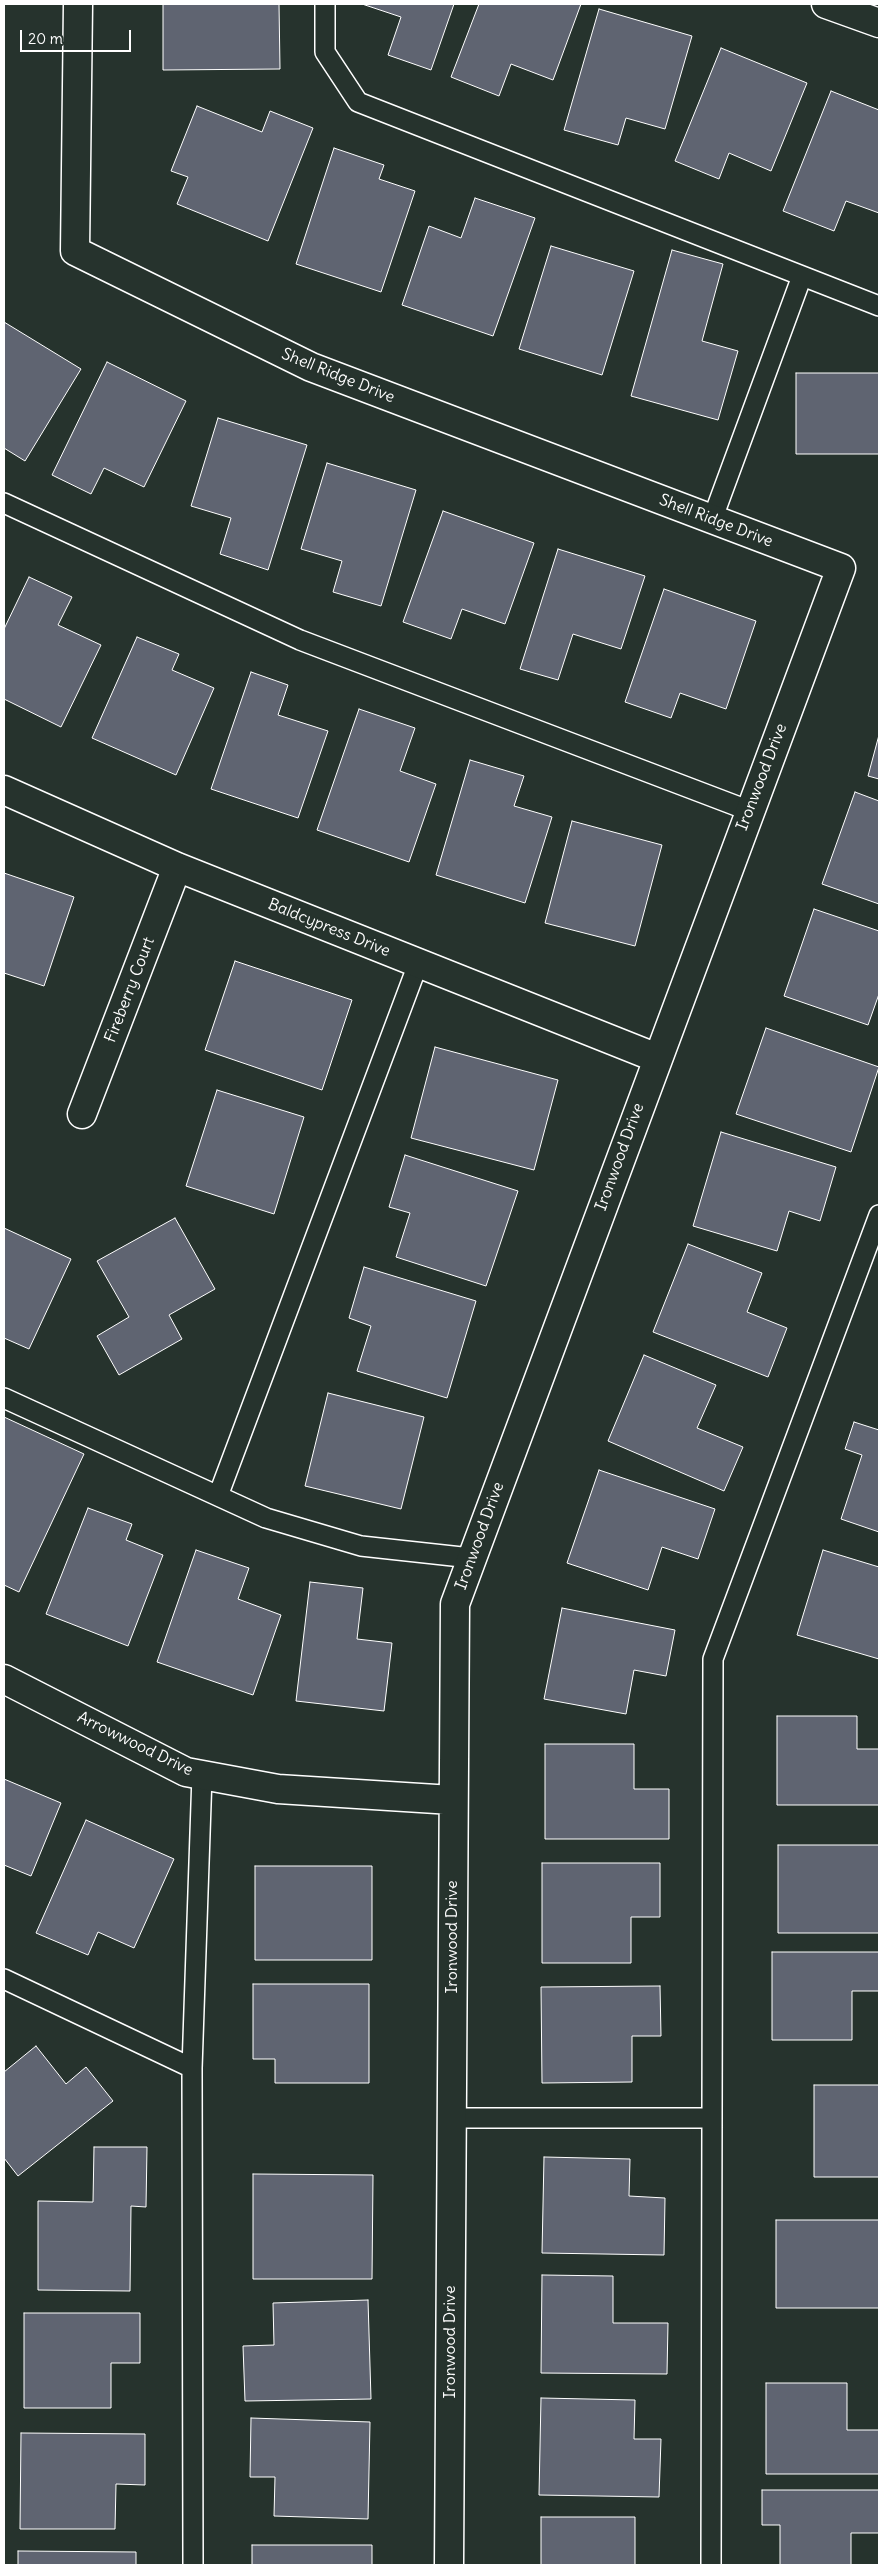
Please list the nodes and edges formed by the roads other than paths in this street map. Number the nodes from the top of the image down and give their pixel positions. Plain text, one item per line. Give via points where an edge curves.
1 (78, 4) edge
2 (325, 4) edge
3 (826, 4) edge
4 (879, 23) edge
5 (802, 276) junction
6 (879, 306) edge
7 (4, 503) edge
8 (712, 520) junction
9 (841, 568) joint
10 (4, 790) edge
11 (750, 811) junction
12 (177, 867) junction
13 (418, 964) junction
14 (657, 1058) junction
15 (82, 1114) dead end
16 (879, 1215) edge
17 (4, 1398) edge
18 (218, 1496) junction
19 (472, 1558) junction
20 (4, 1679) edge
21 (202, 1775) junction
22 (452, 1800) junction
23 (4, 1979) edge
24 (192, 2068) junction
25 (451, 2118) junction
26 (712, 2118) junction
27 (193, 2565) edge
28 (449, 2565) edge
29 (711, 2565) edge

1 - 8 street, Shell Ridge Drive via 75,251 311,367
2 - 5 lane via 325,52 358,102
3 - 4 street
5 - 6 lane
5 - 8 lane
7 - 11 lane via 300,640
8 - 9 street, Shell Ridge Drive
9 - 11 street, Ironwood Drive
10 - 12 street, Baldcypress Drive
11 - 14 street, Ironwood Drive
12 - 13 street, Baldcypress Drive
12 - 15 street, Fireberry Court
13 - 14 street, Baldcypress Drive
13 - 18 lane
14 - 19 street, Ironwood Drive
16 - 26 lane via 713,1659
17 - 18 lane
18 - 19 lane via 266,1518 361,1546
19 - 22 street, Ironwood Drive via 455,1604
20 - 21 street, Arrowwood Drive via 186,1772
21 - 22 street, Arrowwood Drive via 278,1790
21 - 24 lane
22 - 25 street, Ironwood Drive
23 - 24 lane
24 - 27 lane
25 - 26 lane
25 - 28 street, Ironwood Drive
26 - 29 lane

